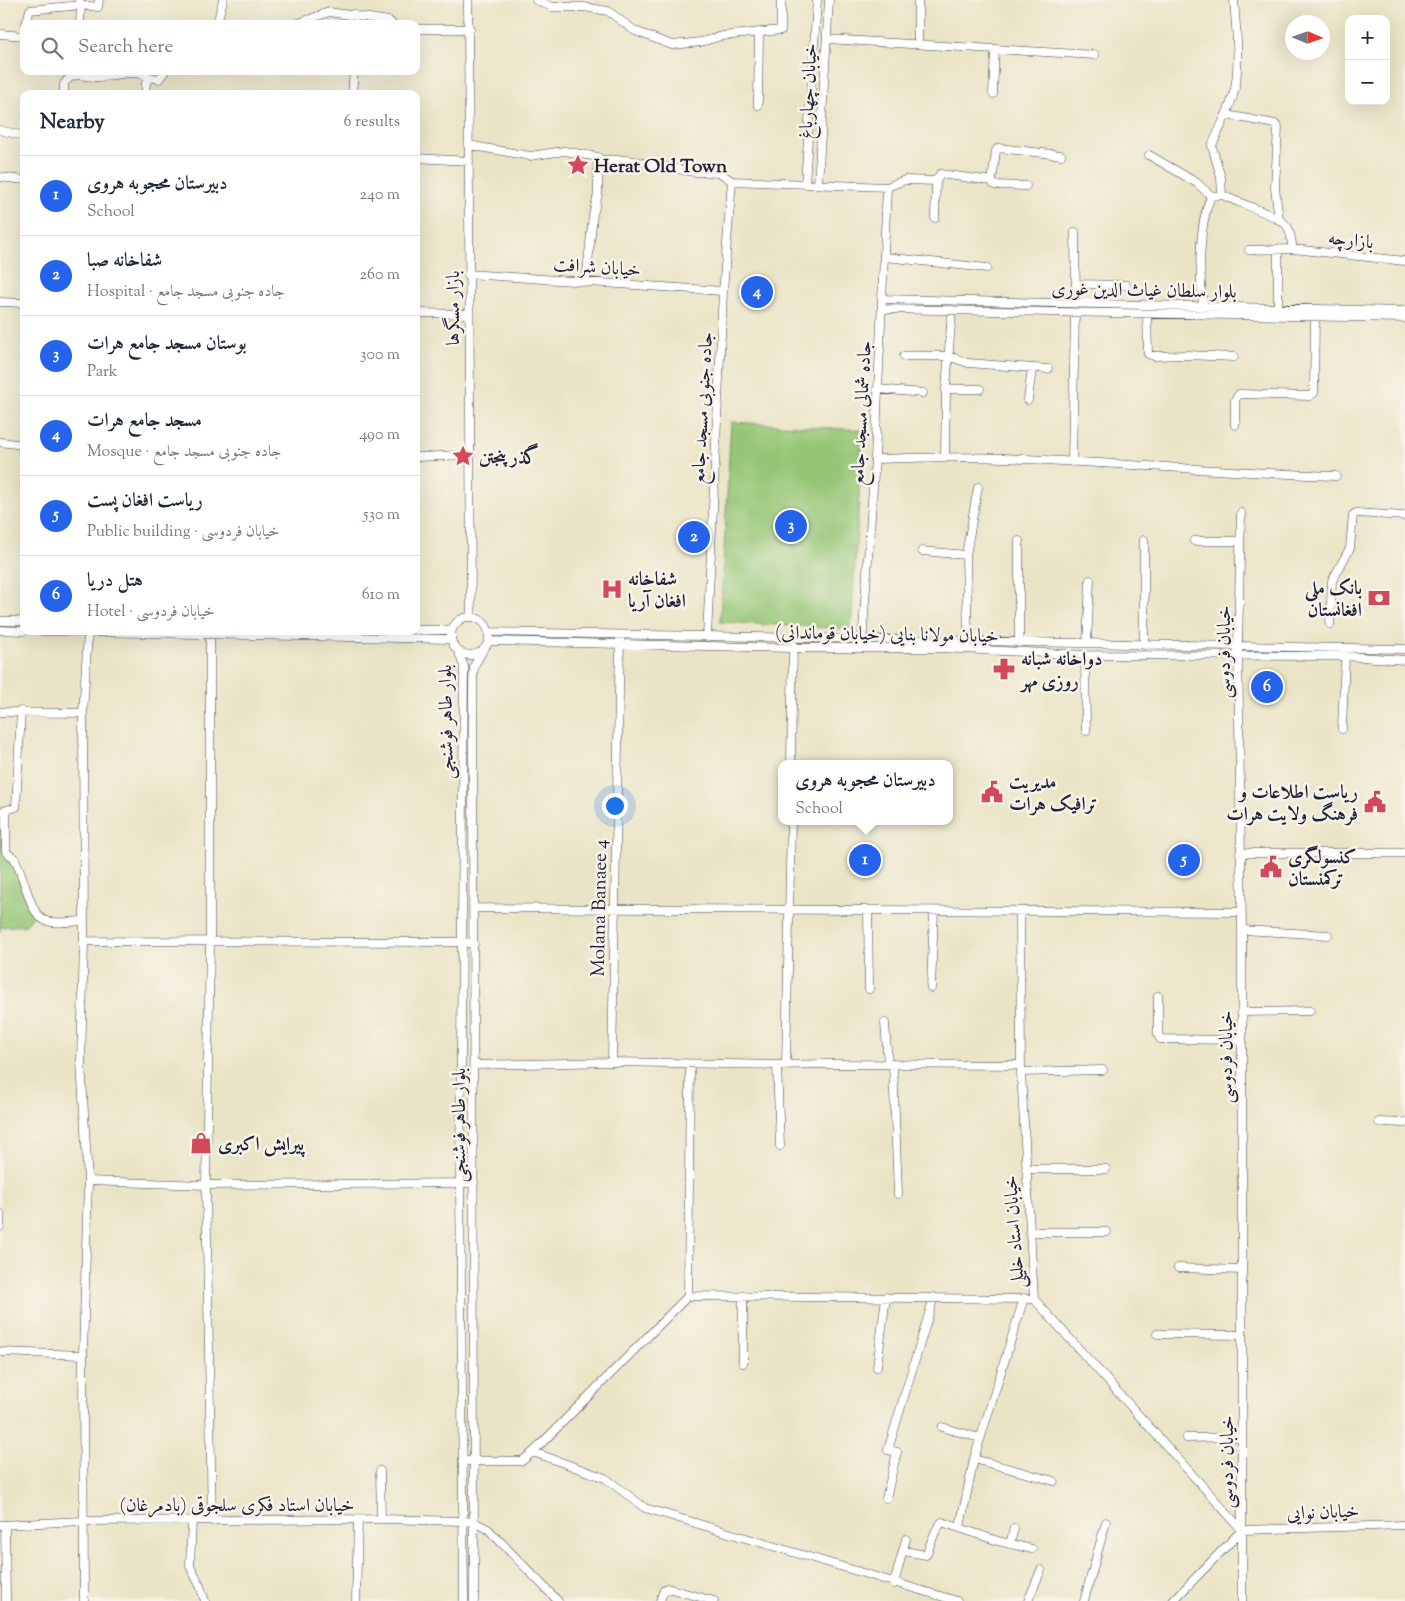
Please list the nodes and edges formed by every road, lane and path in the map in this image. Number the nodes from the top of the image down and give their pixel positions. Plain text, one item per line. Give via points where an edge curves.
1 (99, 0) edge
2 (223, 0) edge
3 (468, 0) edge
4 (536, 0) edge
5 (781, 0) edge
6 (817, 0) edge
7 (829, 0) edge
8 (918, 0) edge
9 (1234, 0) edge
10 (80, 3) edge
11 (352, 14) junction
12 (27, 20) edge
13 (80, 20) edge
14 (218, 20) edge
15 (307, 20) edge
16 (352, 20) edge
17 (390, 20) edge
18 (470, 29) junction
19 (420, 30) edge
20 (759, 33) junction
21 (0, 34) edge
22 (20, 36) edge
23 (826, 39) junction
24 (918, 44) junction
25 (995, 49) junction
26 (1095, 54) dead end
27 (72, 75) edge
28 (86, 75) edge
29 (106, 75) edge
30 (141, 75) edge
31 (162, 75) edge
32 (354, 75) edge
33 (149, 78) junction
34 (64, 90) edge
35 (145, 90) edge
36 (352, 90) edge
37 (993, 94) dead end
38 (758, 105) dead end
39 (1227, 115) junction
40 (0, 130) edge
41 (20, 135) edge
42 (468, 145) junction
43 (1062, 155) dead end
44 (1149, 155) dead end
45 (598, 157) junction
46 (420, 158) edge
47 (468, 161) junction
48 (0, 177) edge
49 (20, 180) edge
50 (732, 181) junction
51 (936, 181) junction
52 (992, 181) junction
53 (805, 184) junction
54 (818, 184) junction
55 (1026, 186) dead end
56 (887, 187) junction
57 (1222, 195) junction
58 (1212, 196) junction
59 (935, 218) dead end
60 (1279, 219) junction
61 (1075, 232) dead end
62 (1278, 249) junction
63 (1293, 249) junction
64 (1249, 250) dead end
65 (885, 257) junction
66 (1405, 261) edge
67 (987, 268) dead end
68 (468, 274) junction
69 (586, 282) junction
70 (1076, 284) junction
71 (1126, 285) dead end
72 (723, 291) junction
73 (883, 299) junction
74 (0, 302) edge
75 (20, 303) edge
76 (1076, 303) junction
77 (1204, 306) junction
78 (1278, 308) junction
79 (882, 309) junction
80 (952, 310) junction
81 (1405, 311) edge
82 (420, 313) edge
83 (1075, 313) junction
84 (468, 314) junction
85 (1147, 314) junction
86 (1315, 316) junction
87 (1405, 318) edge
88 (904, 356) dead end
89 (949, 356) junction
90 (1234, 357) dead end
91 (1032, 368) junction
92 (1048, 369) dead end
93 (946, 388) junction
94 (878, 389) junction
95 (980, 389) dead end
96 (923, 393) dead end
97 (1028, 400) dead end
98 (1235, 425) dead end
99 (0, 442) edge
100 (20, 444) edge
101 (469, 455) junction
102 (420, 457) edge
103 (945, 458) junction
104 (875, 460) junction
105 (1072, 462) junction
106 (1336, 476) dead end
107 (978, 487) dead end
108 (1241, 513) dead end
109 (1405, 516) edge
110 (1144, 540) dead end
111 (1019, 541) dead end
112 (1194, 541) dead end
113 (1240, 541) junction
114 (922, 552) dead end
115 (966, 555) junction
116 (1090, 580) dead end
117 (471, 617) junction
118 (0, 620) edge
119 (20, 621) edge
120 (1330, 624) dead end
121 (0, 630) edge
122 (420, 630) edge
123 (452, 630) junction
124 (20, 631) edge
125 (489, 632) junction
126 (88, 635) edge
127 (210, 635) edge
128 (290, 635) edge
129 (620, 635) junction
130 (706, 637) junction
131 (794, 638) junction
132 (451, 639) junction
133 (489, 641) junction
134 (968, 642) junction
135 (1018, 643) junction
136 (1087, 643) junction
137 (620, 644) junction
138 (862, 644) junction
139 (1144, 645) junction
140 (1238, 646) junction
141 (792, 648) junction
142 (1405, 649) edge
143 (482, 652) junction
144 (460, 653) junction
145 (1085, 655) junction
146 (1345, 656) junction
147 (1239, 657) junction
148 (1405, 660) edge
149 (21, 711) junction
150 (0, 712) edge
151 (83, 713) junction
152 (1342, 728) dead end
153 (1086, 731) dead end
154 (791, 760) edge
155 (3, 812) edge
156 (791, 825) edge
157 (1240, 853) junction
158 (1405, 853) edge
159 (474, 908) junction
160 (614, 908) junction
161 (790, 910) junction
162 (868, 910) junction
163 (934, 911) junction
164 (1020, 911) junction
165 (1241, 912) junction
166 (83, 921) junction
167 (1242, 930) junction
168 (1328, 935) dead end
169 (210, 940) junction
170 (84, 941) junction
171 (460, 942) junction
172 (474, 944) junction
173 (932, 988) dead end
174 (869, 989) dead end
175 (1158, 996) dead end
176 (1310, 1011) dead end
177 (1241, 1012) junction
178 (885, 1023) dead end
179 (1241, 1040) junction
180 (612, 1062) junction
181 (690, 1064) junction
182 (891, 1064) junction
183 (474, 1065) junction
184 (782, 1065) junction
185 (1021, 1069) junction
186 (1103, 1070) dead end
187 (1379, 1122) dead end
188 (1405, 1122) edge
189 (780, 1146) dead end
190 (1026, 1168) junction
191 (1106, 1169) dead end
192 (88, 1181) junction
193 (474, 1183) junction
194 (460, 1184) junction
195 (206, 1185) junction
196 (898, 1194) dead end
197 (0, 1213) edge
198 (0, 1227) edge
199 (1031, 1232) junction
200 (1107, 1232) dead end
201 (1178, 1268) dead end
202 (1242, 1270) junction
203 (688, 1296) junction
204 (743, 1296) junction
205 (886, 1297) junction
206 (934, 1297) junction
207 (1024, 1298) junction
208 (1034, 1299) junction
209 (1157, 1334) dead end
210 (1242, 1335) junction
211 (0, 1352) edge
212 (83, 1355) junction
213 (743, 1362) dead end
214 (877, 1367) dead end
215 (942, 1427) dead end
216 (1242, 1437) junction
217 (980, 1438) junction
218 (1186, 1438) dead end
219 (533, 1452) junction
220 (974, 1459) junction
221 (475, 1461) junction
222 (462, 1462) junction
223 (380, 1471) dead end
224 (1054, 1481) dead end
225 (886, 1498) dead end
226 (381, 1519) junction
227 (192, 1520) junction
228 (358, 1520) junction
229 (464, 1520) junction
230 (83, 1521) junction
231 (212, 1521) junction
232 (474, 1522) junction
233 (1106, 1522) dead end
234 (3, 1525) edge
235 (1405, 1525) edge
236 (960, 1527) junction
237 (1014, 1528) dead end
238 (1242, 1530) junction
239 (906, 1539) dead end
240 (1010, 1544) junction
241 (1032, 1548) dead end
242 (904, 1551) junction
243 (1041, 1570) dead end
244 (894, 1584) junction
245 (6, 1601) edge
246 (84, 1601) edge
247 (205, 1601) edge
248 (356, 1601) edge
249 (464, 1601) edge
250 (474, 1601) edge
251 (558, 1601) edge
252 (660, 1601) edge
253 (714, 1601) edge
254 (957, 1601) edge
255 (1028, 1601) edge
256 (1084, 1601) edge
257 (1173, 1601) edge
258 (1242, 1601) edge

1 - 10 street via 98,6
2 - 14 street
3 - 18 street, بازار مسگرها
4 - 20 street via 552,7 608,11 635,31 672,45
5 - 20 street via 782,30
6 - 53 street, خیابان چهارباغ
7 - 23 street, خیابان چهارباغ
8 - 24 street
9 - 39 street via 1237,43 1235,88
10 - 12 street via 30,10
10 - 13 street
11 - 15 street via 329,12
11 - 16 street
11 - 17 street
18 - 19 street
18 - 42 street, بازار مسگرها
20 - 38 street
21 - 22 street
23 - 24 street
23 - 54 street, خیابان چهارباغ
24 - 25 street
25 - 26 street
25 - 37 street
27 - 34 street via 64,84
28 - 29 street
30 - 33 street
31 - 33 street via 159,79
32 - 36 street
33 - 35 street
39 - 57 street via 1212,146
39 - 60 street via 1278,127 1275,188
40 - 41 street
42 - 45 street via 530,156 564,151
42 - 47 street, بازار مسگرها
43 - 52 street via 998,148
44 - 58 street via 1197,183
45 - 50 street via 601,160 628,160 694,172 720,173
45 - 69 street via 598,194
46 - 47 street
47 - 68 street, بازار مسگرها
48 - 49 street
50 - 53 street
50 - 72 street, جاده جنوبی مسجد جامع
51 - 52 street via 940,174
51 - 56 street via 905,180
51 - 59 street
52 - 55 street via 994,185
53 - 54 street
54 - 56 street
56 - 65 street, جاده شمالی مسجد جامع
57 - 58 street
57 - 60 street
58 - 77 street via 1205,210 1200,277
60 - 63 street via 1288,228
61 - 70 street
62 - 63 street, بازارچه
62 - 64 street, بازارچه
62 - 78 street
63 - 66 street, بازارچه
65 - 67 street
65 - 73 street, جاده شمالی مسجد جامع
68 - 69 street, خیابان شرافت
68 - 84 street, بازار مسگرها
69 - 72 street, خیابان شرافت
70 - 71 street
70 - 76 street
72 - 130 street, جاده جنوبی مسجد جامع
73 - 76 street, بلوار سلطان غیاث الدین غوری
73 - 79 street, جاده شمالی مسجد جامع
74 - 75 street
76 - 77 street, بلوار سلطان غیاث الدین غوری
77 - 78 street, بلوار سلطان غیاث الدین غوری
78 - 81 street, بلوار سلطان غیاث الدین غوری
79 - 80 street
79 - 94 street, جاده شمالی مسجد جامع
80 - 83 street
80 - 89 street
82 - 84 street
83 - 85 street
83 - 105 street
84 - 101 street, بازار مسگرها
85 - 86 street
85 - 90 street via 1148,354
86 - 87 street
86 - 98 street via 1314,393 1310,396 1239,394 1235,400
88 - 89 street
89 - 91 street via 968,363
89 - 93 street
91 - 92 street
91 - 97 street
93 - 95 street
93 - 103 street
94 - 96 street
94 - 104 street, جاده شمالی مسجد جامع
99 - 100 street
101 - 102 street
101 - 117 street, بازار مسگرها
103 - 104 street
103 - 105 street
104 - 138 street, جاده شمالی مسجد جامع
105 - 106 street via 1120,462 1226,472
107 - 115 street
108 - 113 street, خیابان فردوسی
109 - 120 street via 1353,515 1350,548 1332,581
110 - 139 street
111 - 135 street
112 - 113 street
113 - 140 street, خیابان فردوسی
114 - 115 street
115 - 134 street
116 - 136 street
117 - 123 street via 459,620
117 - 125 street via 483,621
118 - 119 street
121 - 124 street
122 - 123 street
123 - 132 street
125 - 129 street, خیابان مولانا بنایی (خیابان قوماندانی)
125 - 133 street
126 - 151 street
127 - 169 street
128 - 132 street
129 - 130 street, خیابان مولانا بنایی (خیابان قوماندانی)
129 - 137 street, Molana Banaee 4
130 - 131 street, خیابان مولانا بنایی (خیابان قوماندانی)
131 - 138 street, خیابان مولانا بنایی (خیابان قوماندانی)
131 - 141 street
132 - 144 street
133 - 137 street, خیابان مولانا بنایی (خیابان قوماندانی)
133 - 143 street
134 - 135 street, خیابان مولانا بنایی (خیابان قوماندانی)
134 - 138 street, خیابان مولانا بنایی (خیابان قوماندانی)
135 - 136 street, خیابان مولانا بنایی (خیابان قوماندانی)
136 - 139 street, خیابان مولانا بنایی (خیابان قوماندانی)
137 - 141 street, خیابان مولانا بنایی (خیابان قوماندانی)
137 - 160 street, Molana Banaee 4
138 - 141 street, خیابان مولانا بنایی (خیابان قوماندانی)
138 - 145 street, خیابان مولانا بنایی (خیابان قوماندانی)
139 - 140 street, خیابان مولانا بنایی (خیابان قوماندانی)
140 - 142 street, خیابان مولانا بنایی (خیابان قوماندانی)
140 - 147 street, خیابان فردوسی
141 - 154 street
143 - 144 street via 473,656
143 - 159 street, بلوار طاهر فوشنجی via 474,666
144 - 171 street, بلوار طاهر فوشنجی via 464,667
145 - 147 street, خیابان مولانا بنایی (خیابان قوماندانی)
145 - 153 street
146 - 147 street, خیابان مولانا بنایی (خیابان قوماندانی)
146 - 148 street, خیابان مولانا بنایی (خیابان قوماندانی)
146 - 152 street
147 - 157 street, خیابان فردوسی
149 - 150 street
149 - 151 street
149 - 155 street via 16,807
151 - 166 street
155 - 166 street via 6,851 15,859 39,915 53,922
156 - 161 street
157 - 158 street
157 - 165 street, خیابان فردوسی
159 - 160 street
159 - 172 street, بلوار طاهر فوشنجی
160 - 161 street
160 - 180 street, Molana Banaee 4
161 - 162 street
161 - 184 street
162 - 163 street
162 - 174 street
163 - 164 street
163 - 173 street
164 - 165 street
164 - 185 street, خیابان استاد خلیلی
165 - 167 street, خیابان فردوسی
166 - 170 street
167 - 168 street
167 - 177 street, خیابان فردوسی
169 - 170 street
169 - 171 street
169 - 195 street
170 - 192 street via 82,1062
171 - 172 street
171 - 194 street, بلوار طاهر فوشنجی
172 - 183 street, بلوار طاهر فوشنجی
175 - 179 street via 1160,1039
176 - 177 street
177 - 179 street, خیابان فردوسی
178 - 182 street
179 - 202 street, خیابان فردوسی
180 - 181 street
180 - 183 street
181 - 184 street
181 - 203 street
182 - 184 street
182 - 185 street
182 - 196 street
183 - 193 street, بلوار طاهر فوشنجی
184 - 189 street
185 - 186 street
185 - 190 street, خیابان استاد خلیلی
187 - 188 street
190 - 191 street
190 - 199 street, خیابان استاد خلیلی
192 - 195 street
192 - 212 street
193 - 194 street
193 - 221 street, بلوار طاهر فوشنجی
194 - 195 street
194 - 222 street, بلوار طاهر فوشنجی
195 - 231 street
197 - 198 street
199 - 200 street
199 - 208 street, خیابان استاد خلیلی
201 - 202 street
202 - 210 street, خیابان فردوسی
203 - 204 street
203 - 219 street
204 - 205 street
204 - 213 street
205 - 206 street
205 - 214 street
206 - 207 street
206 - 225 street via 888,1450 897,1452
207 - 208 street
207 - 217 street
208 - 238 street, خیابان استاد خلیلی
209 - 210 street
210 - 216 street, خیابان فردوسی
211 - 212 street
212 - 230 street
215 - 217 street
216 - 218 street
216 - 238 street, خیابان فردوسی
217 - 220 street
219 - 221 street via 522,1461
219 - 244 street via 605,1478 645,1508
220 - 224 street
220 - 236 street
221 - 222 street
221 - 232 street, بلوار طاهر فوشنجی
222 - 229 street, بلوار طاهر فوشنجی
223 - 226 street
226 - 228 street, خیابان استاد فکری سلجوقی (بادمرغان)
226 - 229 street, خیابان استاد فکری سلجوقی (بادمرغان)
227 - 230 street, خیابان استاد فکری سلجوقی (بادمرغان)
227 - 231 street, خیابان استاد فکری سلجوقی (بادمرغان)
227 - 247 street via 190,1566
228 - 231 street, خیابان استاد فکری سلجوقی (بادمرغان)
228 - 248 street
229 - 232 street, خیابان استاد فکری سلجوقی (بادمرغان)
229 - 249 street, بلوار طاهر فوشنجی
230 - 234 street, خیابان استاد فکری سلجوقی (بادمرغان)
230 - 246 street
232 - 250 street, بلوار طاهر فوشنجی
232 - 251 street via 488,1529
233 - 256 street
234 - 245 street
235 - 238 street, خیابان نوایی
236 - 240 street
236 - 242 street via 942,1522 926,1555
237 - 240 street
238 - 257 street
238 - 258 street, خیابان فردوسی
239 - 242 street
240 - 241 street
242 - 244 street
243 - 255 street
244 - 254 street
252 - 253 street via 667,1588

